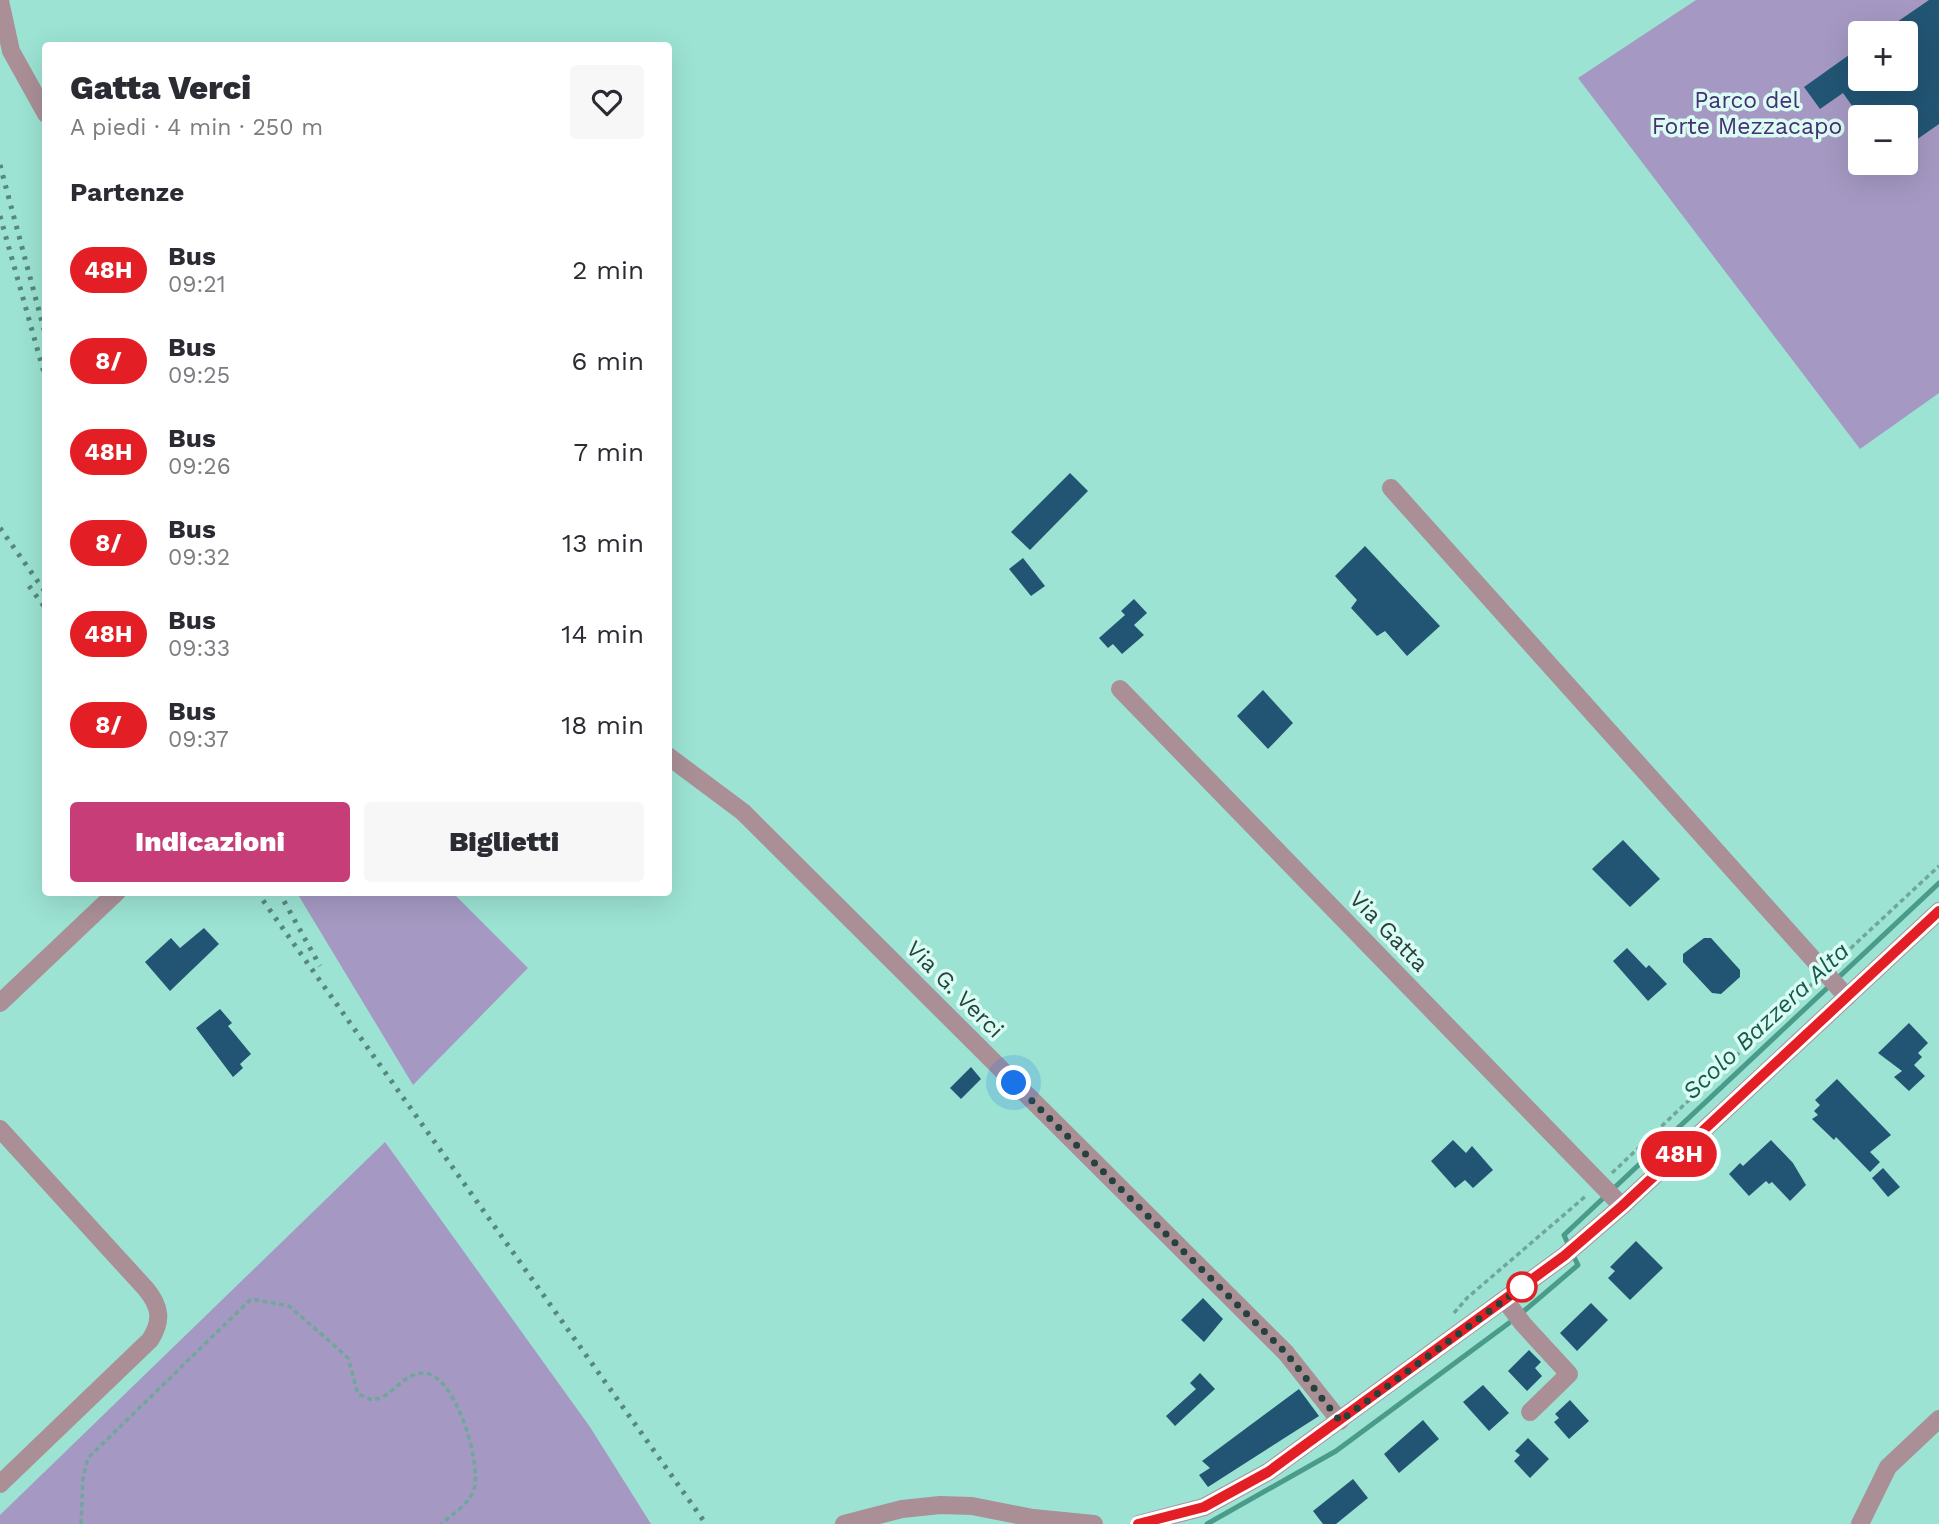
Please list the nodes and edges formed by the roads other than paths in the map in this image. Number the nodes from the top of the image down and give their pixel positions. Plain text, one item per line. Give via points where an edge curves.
1 (0, 1) edge
2 (42, 107) edge
3 (1391, 488) dead end
4 (1120, 689) dead end
5 (672, 759) edge
6 (113, 896) edge
7 (1939, 911) edge
8 (1833, 981) junction
9 (0, 1003) edge
10 (0, 1129) edge
11 (1609, 1192) junction
12 (1506, 1300) junction
13 (1530, 1412) dead end
14 (1939, 1419) edge
15 (1340, 1421) junction
16 (0, 1484) edge
17 (1033, 1521) edge
18 (844, 1524) edge
19 (1094, 1524) edge
20 (1139, 1524) edge
21 (1860, 1524) edge

1 - 2 street via 11,51
3 - 8 street
4 - 11 street, Via Gatta
5 - 15 street, Via G. Verci via 743,812 1286,1353
6 - 9 street
7 - 8 street
8 - 11 street
10 - 16 street via 146,1289 157,1302 160,1315 150,1340
11 - 12 street
12 - 13 street via 1569,1374
12 - 15 street
14 - 21 street via 1888,1467
15 - 20 street via 1236,1492 1181,1515
17 - 18 street via 972,1506 940,1505
17 - 19 street

